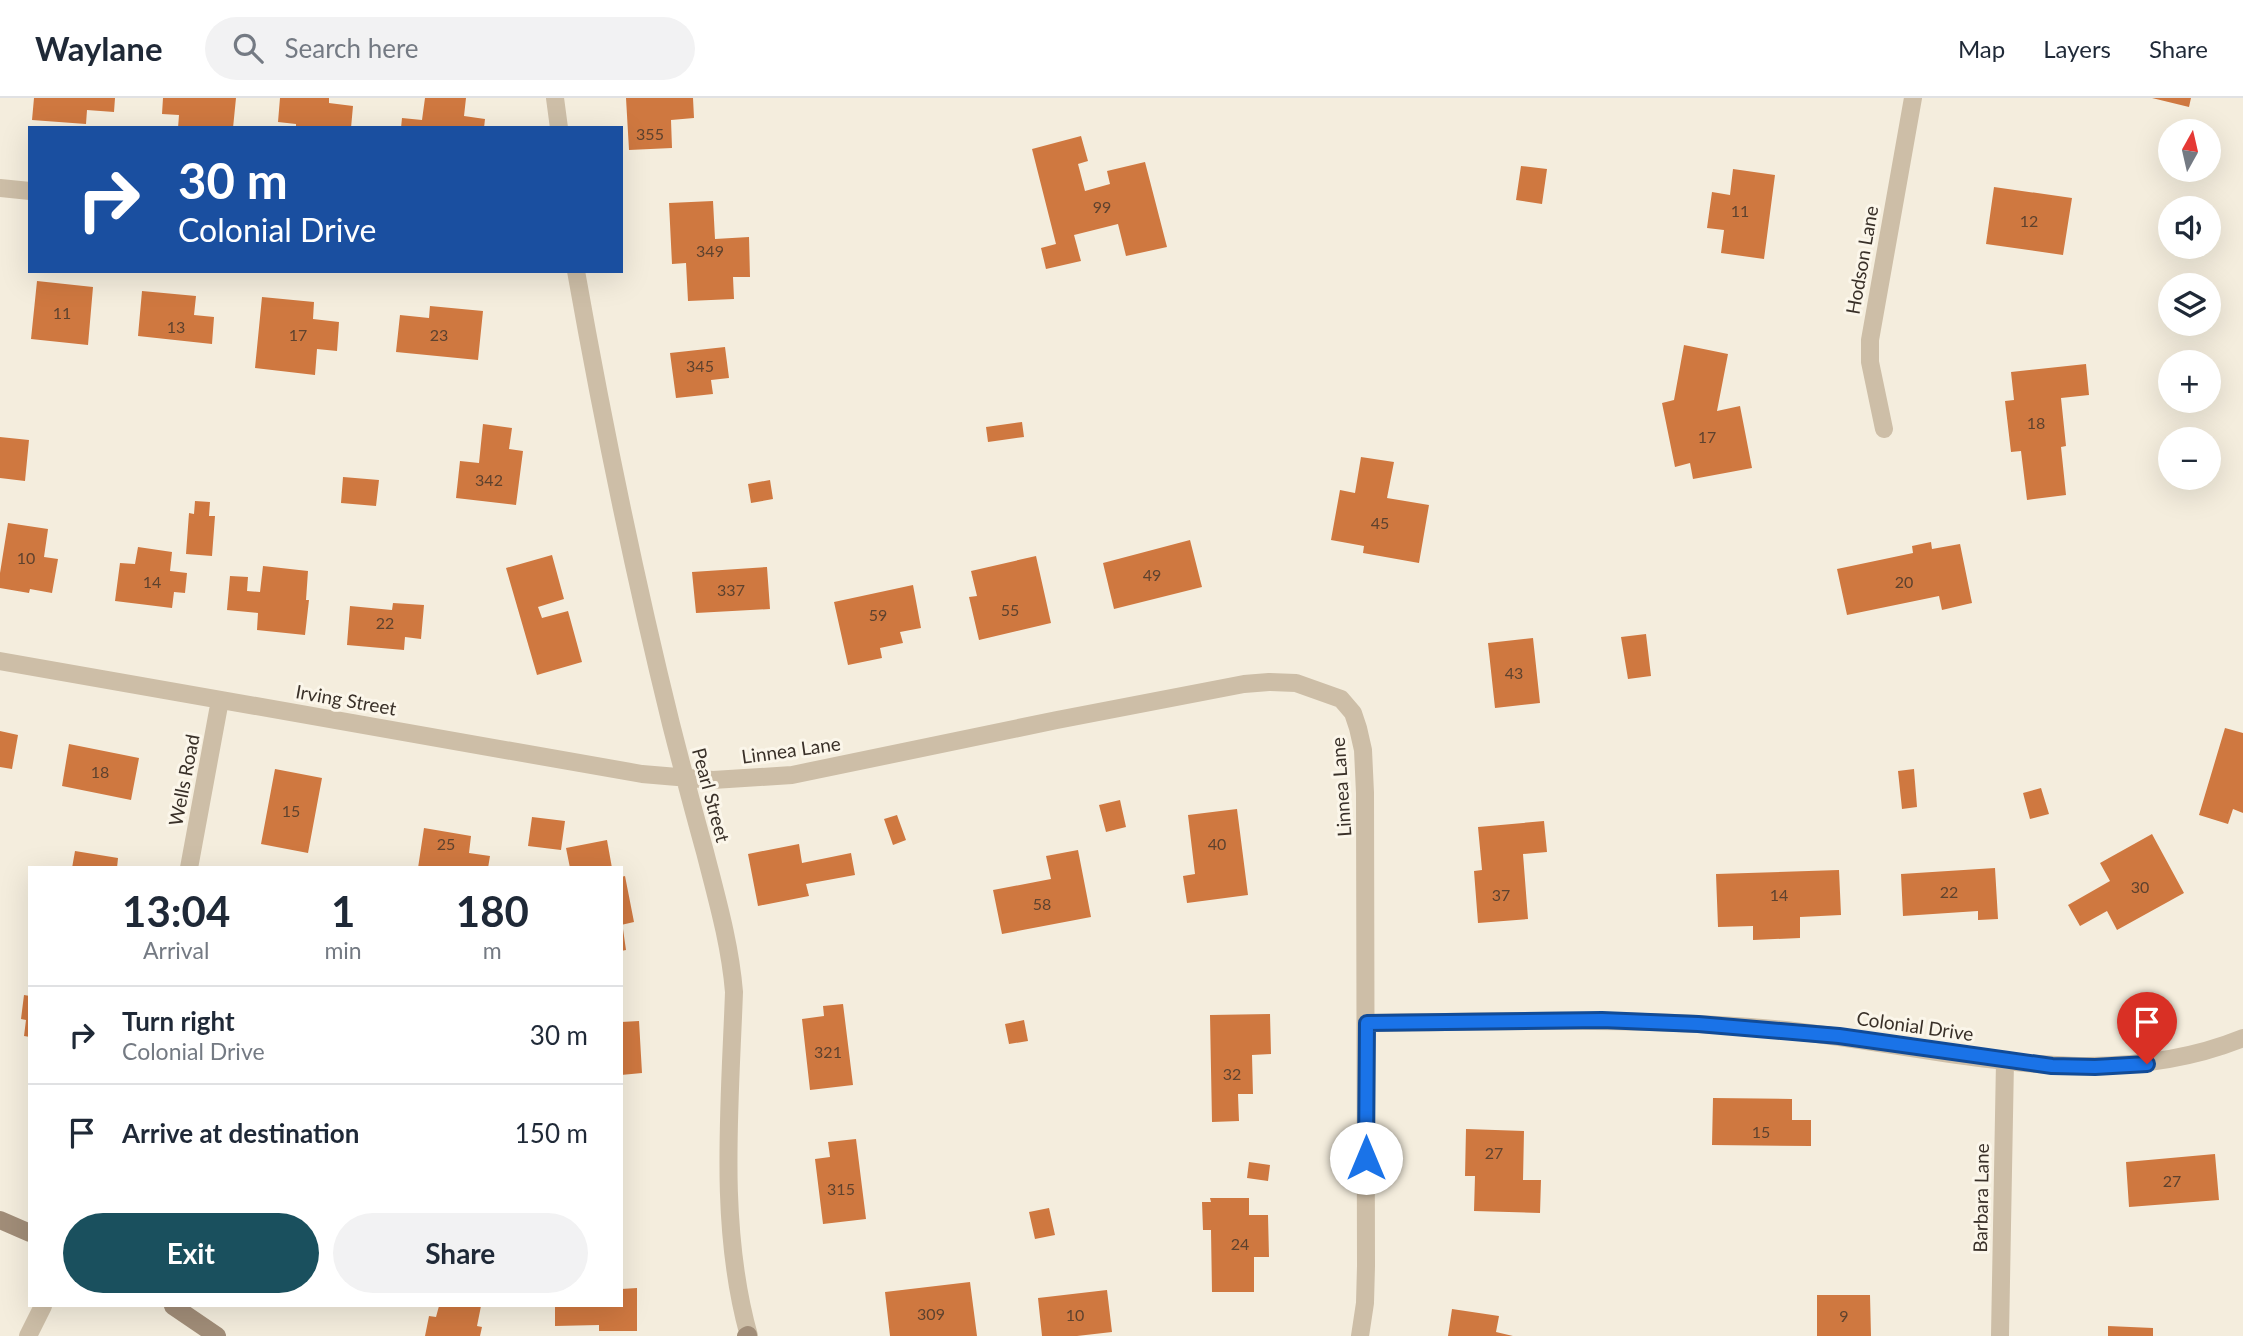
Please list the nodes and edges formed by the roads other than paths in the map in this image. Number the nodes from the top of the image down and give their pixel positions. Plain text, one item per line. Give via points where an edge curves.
1 (555, 98) edge
2 (1913, 98) edge
3 (559, 126) edge
4 (0, 188) edge
5 (28, 191) edge
6 (576, 273) edge
7 (1884, 429) dead end
8 (0, 661) edge
9 (220, 700) junction
10 (684, 777) junction
11 (189, 866) edge
12 (1367, 1023) junction
13 (2243, 1038) edge
14 (2005, 1061) junction
15 (0, 1220) edge
16 (28, 1232) edge
17 (43, 1307) edge
18 (174, 1307) edge
19 (748, 1335) edge
20 (29, 1336) edge
21 (217, 1336) edge
22 (1360, 1336) edge
23 (2000, 1336) edge

1 - 3 street
2 - 7 street, Hodson Lane via 1870,340
4 - 5 street
6 - 10 street, Pearl Street via 623,522
8 - 9 street, Irving Street
9 - 10 street, Irving Street via 642,774
9 - 11 street, Wells Road
10 - 12 street, Linnea Lane via 747,780 792,775 1244,684 1296,683 1320,690 1341,699 1353,713 1363,750
10 - 19 street, Pearl Street via 732,968 732,1232
12 - 14 street, Colonial Drive via 1687,1023 1826,1035
12 - 22 street, Linnea Lane via 1365,1303
13 - 14 street, Colonial Drive via 2190,1056 2147,1064 2095,1067
14 - 23 street, Barbara Lane
15 - 16 street
17 - 20 street
18 - 21 street

